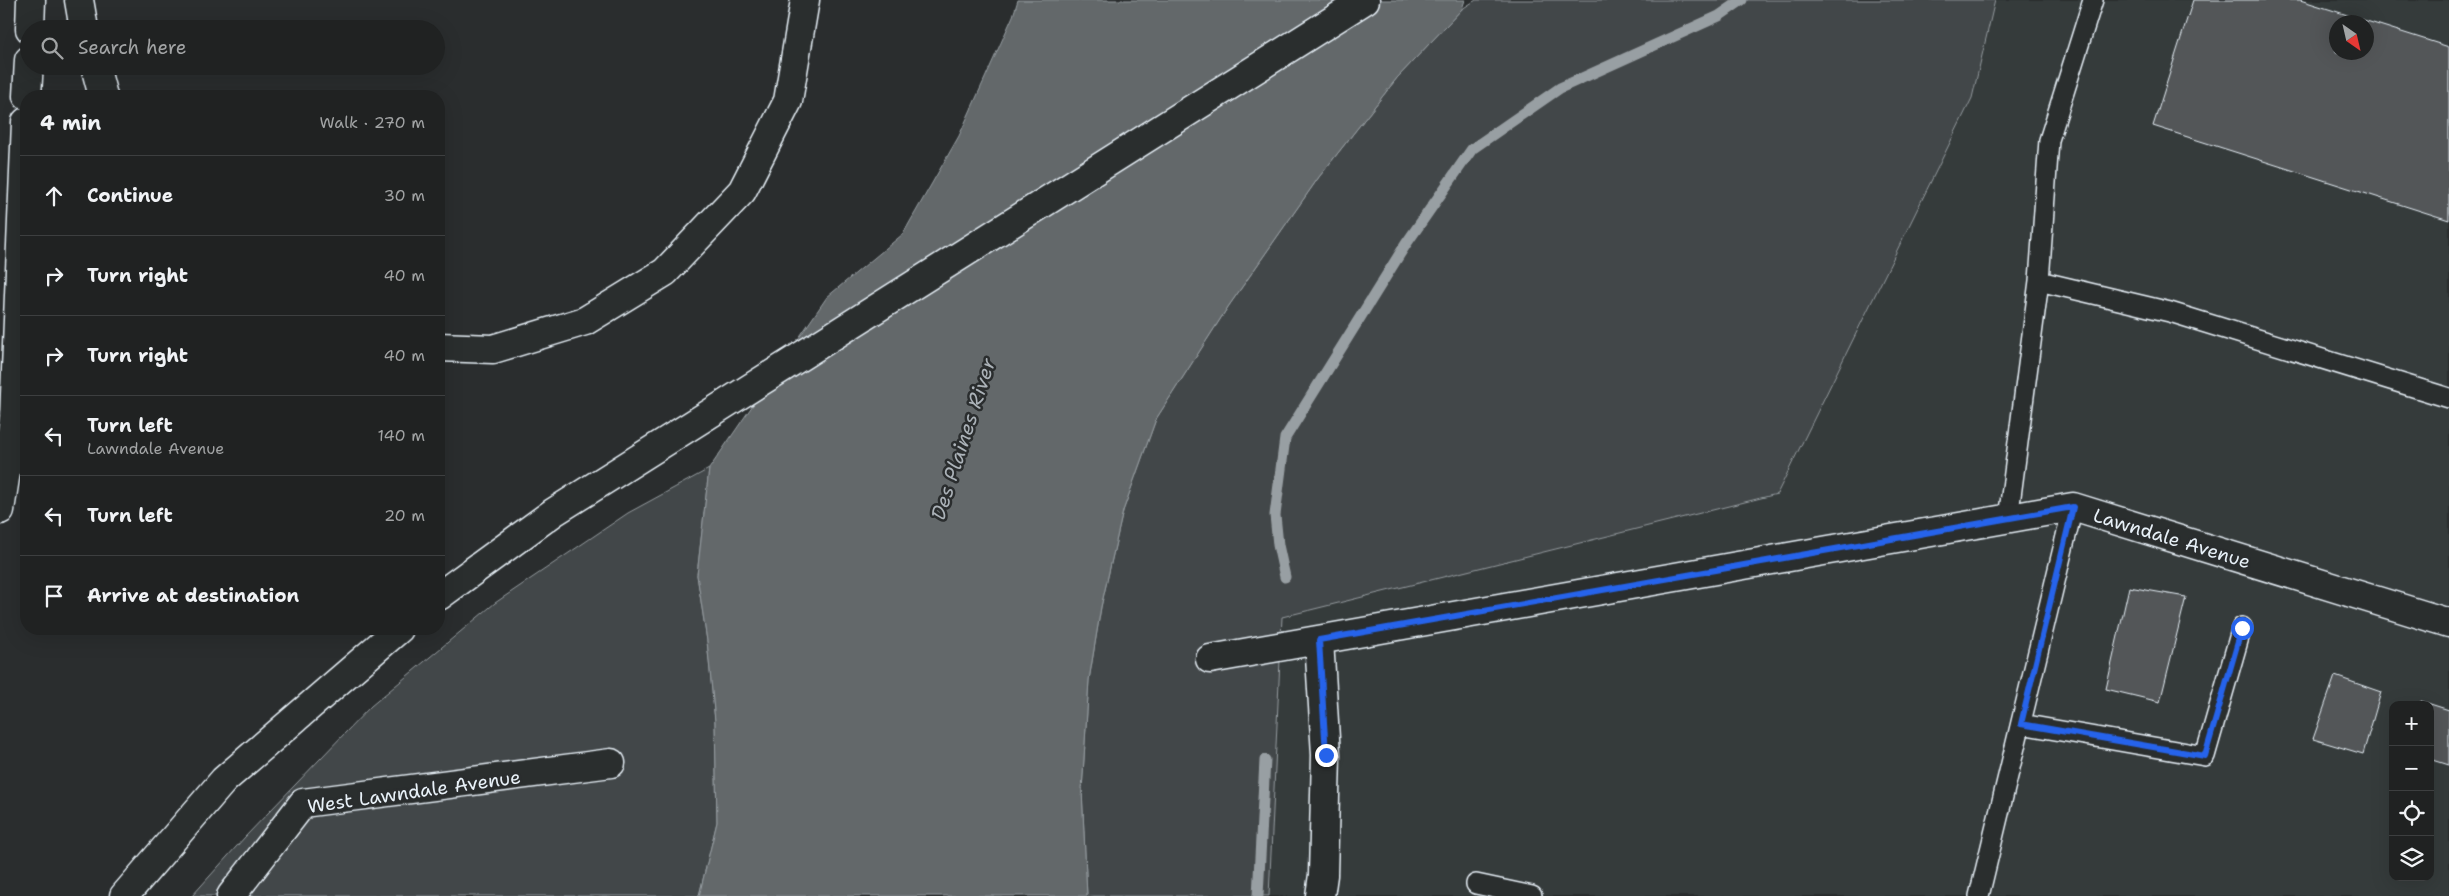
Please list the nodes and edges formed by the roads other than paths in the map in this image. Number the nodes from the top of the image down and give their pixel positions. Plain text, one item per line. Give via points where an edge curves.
1 (31, 0) edge
2 (79, 0) edge
3 (805, 0) edge
4 (1365, 0) edge
5 (2093, 0) edge
6 (30, 20) edge
7 (82, 20) edge
8 (28, 75) edge
9 (98, 75) edge
10 (27, 90) edge
11 (102, 90) edge
12 (20, 270) edge
13 (2039, 281) junction
14 (445, 347) edge
15 (2449, 398) edge
16 (2073, 507) junction
17 (0, 510) edge
18 (2008, 519) junction
19 (445, 592) edge
20 (2449, 623) edge
21 (2242, 628) dead end
22 (392, 635) edge
23 (1319, 640) junction
24 (1210, 660) dead end
25 (2021, 724) junction
26 (611, 763) dead end
27 (1476, 884) dead end
28 (124, 896) edge
29 (231, 896) edge
30 (1320, 896) edge
31 (1532, 896) edge
32 (1979, 896) edge

1 - 6 main road
2 - 7 main road
3 - 14 main road via 788,100 742,191 665,272 585,321 493,349
4 - 19 main road via 554,512
5 - 13 lane via 2050,140
8 - 10 main road
9 - 11 main road
12 - 17 main road via 14,419
13 - 15 lane via 2170,312
13 - 18 lane
16 - 18 main road, Lawndale Avenue
16 - 20 main road, Lawndale Avenue
16 - 25 lane
18 - 23 main road, Lawndale Avenue
21 - 25 lane via 2205,756
22 - 28 main road via 224,780
23 - 24 main road, Lawndale Avenue
23 - 30 main road via 1326,755
25 - 32 lane
26 - 29 main road, West Lawndale Avenue via 303,803
27 - 31 lane

